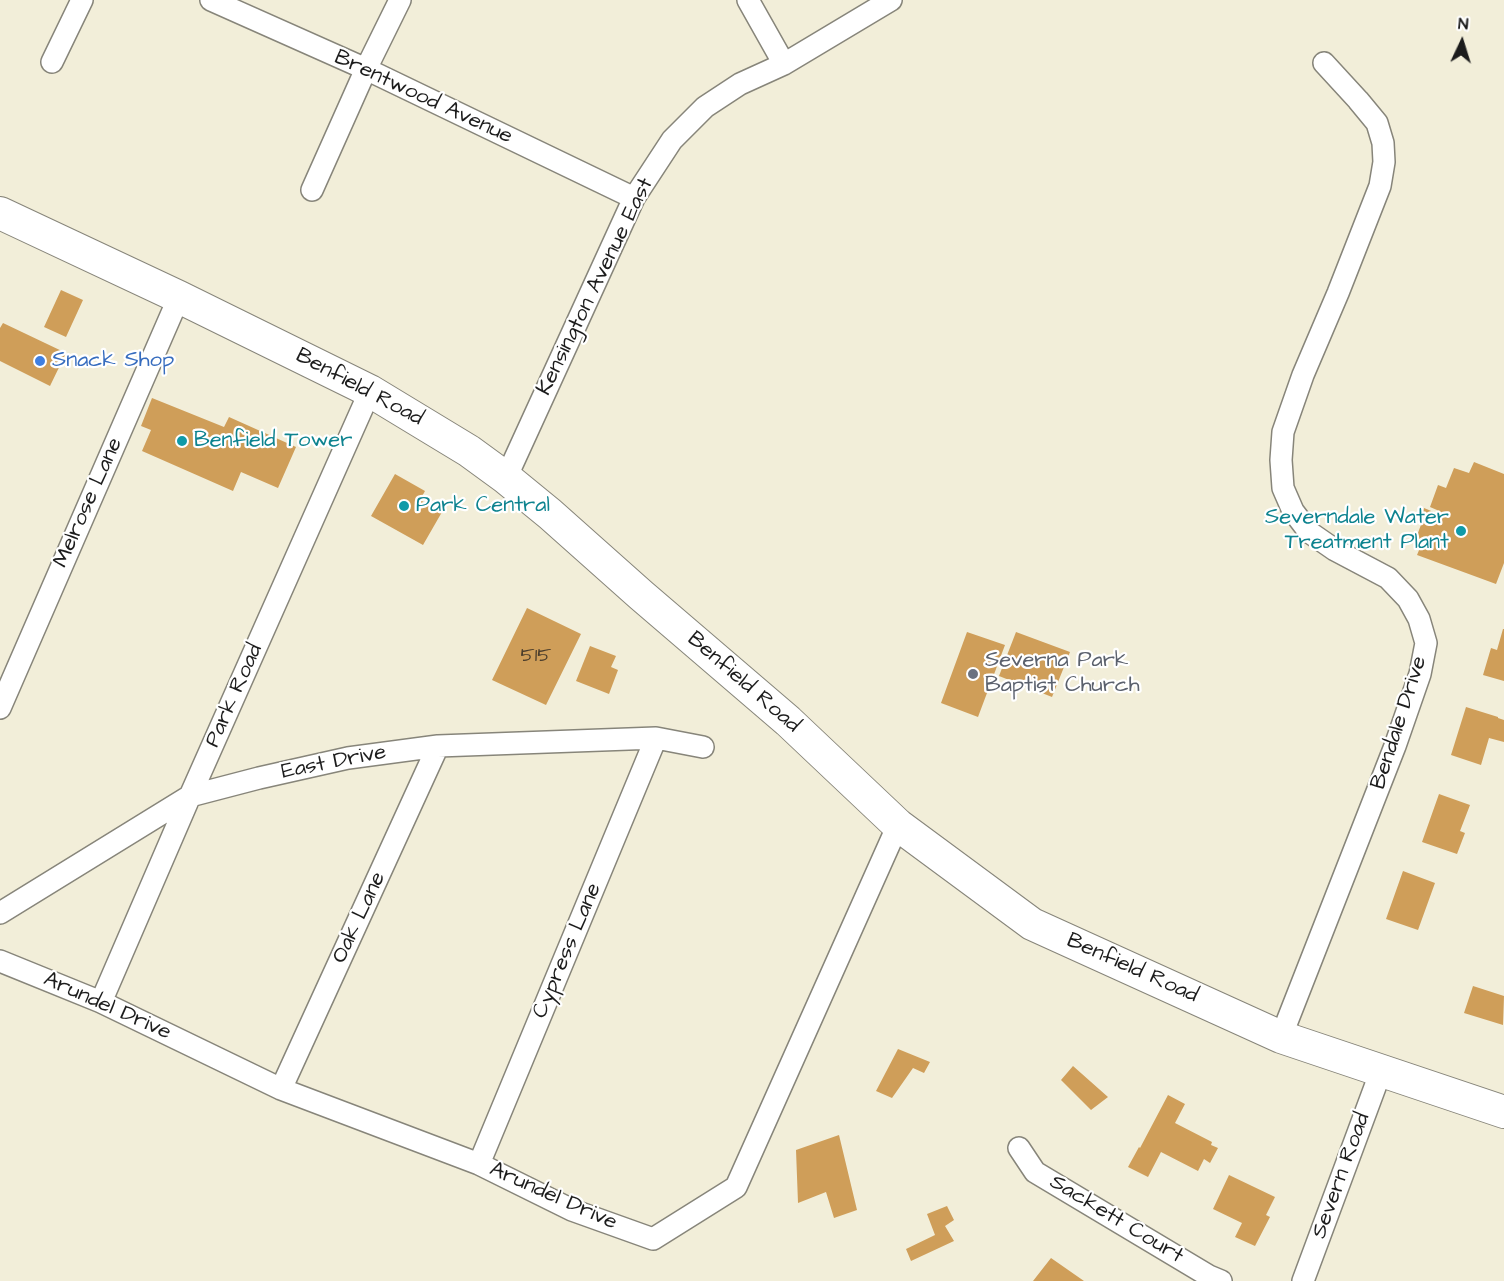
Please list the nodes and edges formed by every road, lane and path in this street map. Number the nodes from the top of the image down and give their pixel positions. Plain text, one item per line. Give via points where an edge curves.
1 (82, 0) edge
2 (210, 0) edge
3 (400, 0) edge
4 (748, 0) edge
5 (891, 0) edge
6 (52, 62) dead end
7 (1324, 63) dead end
8 (784, 64) junction
9 (366, 69) junction
10 (312, 190) dead end
11 (634, 198) junction
12 (0, 213) edge
13 (179, 297) junction
14 (370, 391) junction
15 (506, 478) junction
16 (0, 708) edge
17 (656, 738) junction
18 (438, 746) junction
19 (703, 747) dead end
20 (190, 796) junction
21 (898, 825) junction
22 (0, 914) edge
23 (0, 961) edge
24 (101, 1002) junction
25 (1281, 1037) junction
26 (1381, 1071) junction
27 (281, 1089) junction
28 (1504, 1112) edge
29 (1020, 1148) dead end
30 (479, 1164) junction
31 (1221, 1281) edge
32 (1303, 1281) edge

1 - 6 street
2 - 9 street, Brentwood Avenue
3 - 9 street
4 - 8 street
5 - 8 street, Kensington Avenue East
7 - 25 street, Bendale Drive via 1377,123 1384,162 1380,186 1283,432 1283,488 1293,511 1309,532 1388,578 1408,599 1426,643 1420,674 1395,746
8 - 11 street, Kensington Avenue East via 740,84 705,107 672,140
9 - 10 street
9 - 11 street, Brentwood Avenue
11 - 15 street, Kensington Avenue East
12 - 13 main road, Benfield Road
13 - 14 main road, Benfield Road
13 - 16 street, Melrose Lane
14 - 15 main road, Benfield Road
14 - 20 street, Park Road
15 - 21 main road, Benfield Road via 788,721
17 - 18 street, East Drive
17 - 19 street, East Drive
17 - 30 street, Cypress Lane
18 - 20 street, East Drive via 348,758
18 - 27 street, Oak Lane
20 - 22 street, East Drive
20 - 24 street, Park Road
21 - 25 main road, Benfield Road via 1032,924
21 - 30 street, Arundel Drive via 736,1187 653,1239 572,1210
23 - 24 street, Arundel Drive
24 - 27 street, Arundel Drive
25 - 26 main road, Benfield Road
26 - 28 main road, Benfield Road
26 - 32 street, Severn Road
27 - 30 street, Arundel Drive
29 - 31 street, Sackett Court via 1035,1172

